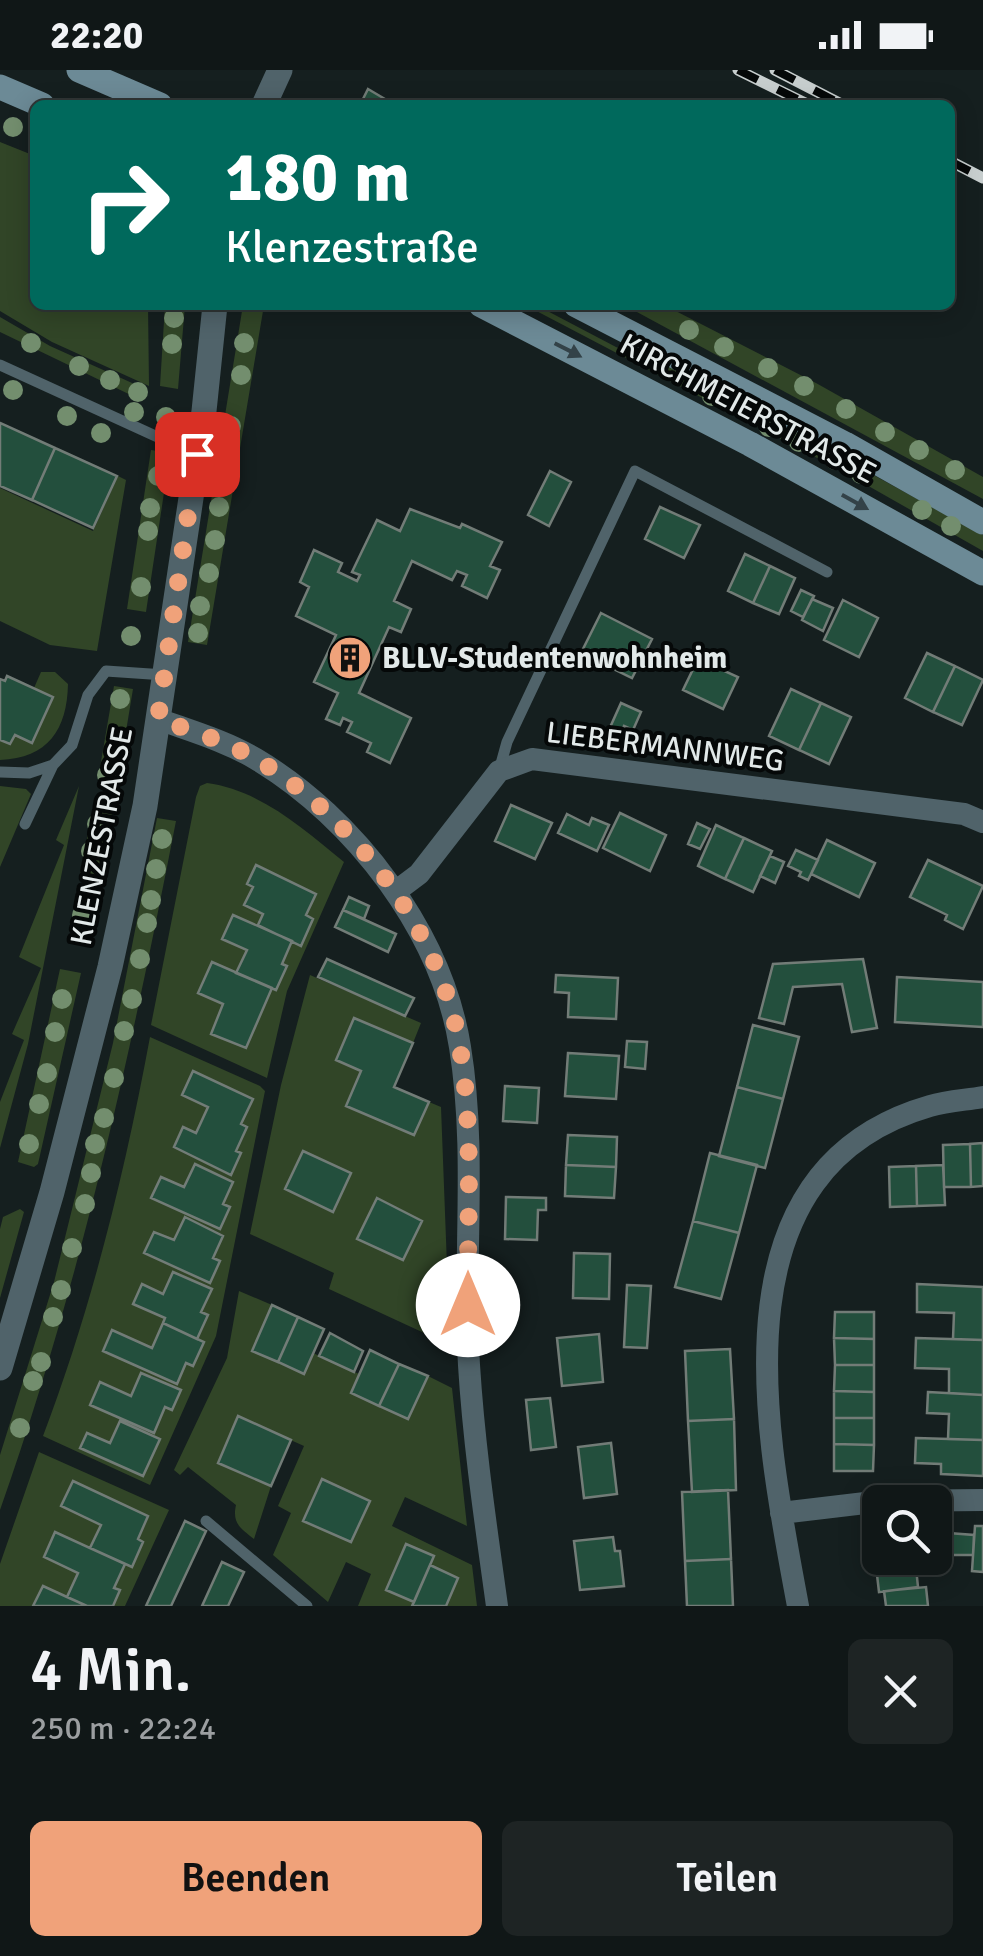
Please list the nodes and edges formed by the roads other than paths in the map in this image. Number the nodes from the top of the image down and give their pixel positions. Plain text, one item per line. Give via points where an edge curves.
1 (79, 70) edge
2 (280, 70) edge
3 (0, 87) edge
4 (30, 100) edge
5 (148, 100) edge
6 (266, 100) edge
7 (214, 310) edge
8 (491, 310) edge
9 (586, 310) edge
10 (0, 364) edge
11 (197, 454) junction
12 (983, 522) edge
13 (827, 572) dead end
14 (983, 573) edge
15 (164, 676) junction
16 (158, 719) junction
17 (53, 765) junction
18 (0, 772) edge
19 (499, 772) junction
20 (983, 822) edge
21 (25, 824) dead end
22 (395, 892) junction
23 (983, 1097) edge
24 (0, 1368) edge
25 (983, 1500) edge
26 (781, 1513) junction
27 (206, 1521) dead end
28 (307, 1606) edge
29 (497, 1606) edge
30 (798, 1606) edge

1 - 5 main road
2 - 6 street
3 - 4 main road
7 - 11 street, KLENZESTRASSE
8 -> 14 main road, KIRCHMEIERSTRASSE
9 - 12 main road, KIRCHMEIERSTRASSE
10 - 11 lane
11 - 15 street, KLENZESTRASSE
13 - 19 lane via 635,471 507,742
15 - 16 street, KLENZESTRASSE
15 - 17 lane via 106,672 88,695 72,745
16 - 22 street via 218,740 285,777 362,847
16 - 24 street, KLENZESTRASSE via 110,967
17 - 18 lane
17 - 21 lane
19 - 20 street, LIEBERMANNWEG via 532,759 964,814
19 - 22 street via 419,874
22 - 29 street via 447,992 460,1046 469,1364
23 - 26 street via 929,1106 858,1142 819,1179 792,1221 766,1326
25 - 26 street via 882,1501
26 - 30 street
27 - 28 lane

